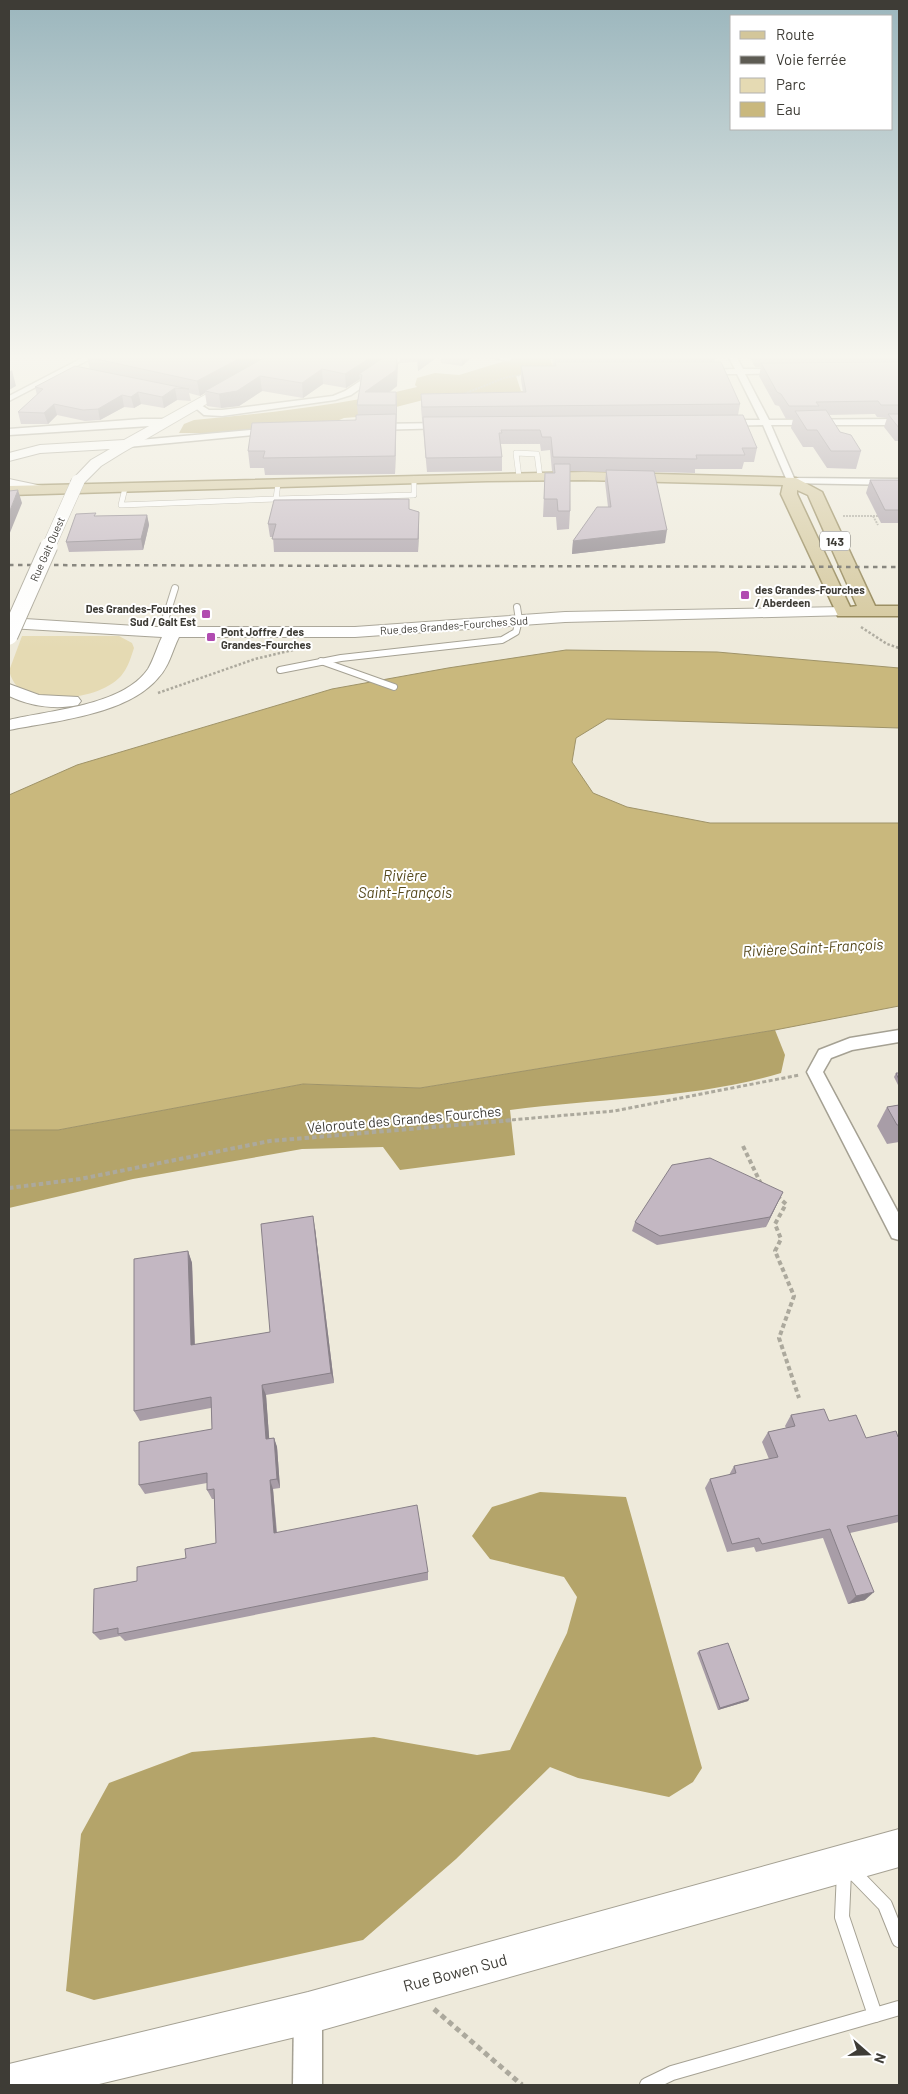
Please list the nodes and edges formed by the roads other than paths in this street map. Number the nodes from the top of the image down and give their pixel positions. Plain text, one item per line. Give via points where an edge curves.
1 (61, 454) edge
2 (112, 454) edge
3 (779, 454) edge
4 (519, 477) junction
5 (540, 477) junction
6 (80, 478) junction
7 (414, 478) junction
8 (791, 481) junction
9 (899, 482) edge
10 (9, 483) edge
11 (278, 483) junction
12 (125, 488) junction
13 (42, 490) junction
14 (9, 491) edge
15 (276, 499) junction
16 (175, 588) dead end
17 (899, 598) edge
18 (841, 605) junction
19 (864, 605) junction
20 (899, 611) edge
21 (518, 614) junction
22 (9, 623) edge
23 (163, 628) junction
24 (9, 636) edge
25 (321, 661) junction
26 (280, 670) dead end
27 (394, 687) dead end
28 (9, 689) edge
29 (9, 725) edge
30 (899, 1036) edge
31 (899, 1232) edge
32 (899, 1848) edge
33 (844, 1863) junction
34 (899, 1940) edge
35 (899, 2008) edge
36 (308, 2013) junction
37 (875, 2015) junction
38 (9, 2085) edge
39 (307, 2085) edge
40 (647, 2085) edge

1 - 6 main road via 74,461
2 - 6 main road, Rue Galt Ouest
3 - 8 street
4 - 5 main road, 143
4 - 5 lane via 516,454 537,454
4 - 7 main road, 143
5 - 8 main road, 143
6 - 24 main road, Rue Galt Ouest, bridge
7 - 11 main road, 143
7 - 15 lane via 414,495
8 - 9 street
8 - 18 main road, 143 via 789,494
8 - 19 main road, 143 via 814,492
10 - 13 main road
11 - 12 main road, 143
11 - 15 lane
12 - 13 main road, 143
12 - 15 lane via 121,505
13 - 14 main road, 143
16 - 23 lane
17 - 19 main road, Rue des Grandes-Fourches Sud
18 - 19 main road, Rue des Grandes-Fourches Sud
18 - 21 main road, Rue des Grandes-Fourches Sud
19 - 20 main road, Rue des Grandes-Fourches Sud
21 - 23 main road, Rue des Grandes-Fourches Sud via 355,632
21 - 25 lane via 516,632 502,640
22 - 23 main road, Rue des Grandes-Fourches Sud
23 - 28 main road via 136,670 119,685 96,697 66,702 38,700
23 - 29 main road via 152,675 127,694 99,705
25 - 26 lane
25 - 27 lane
30 - 31 street via 850,1044 825,1054 815,1072
32 - 33 main road, Rue Bowen Sud
33 - 34 lane via 885,1905
33 - 36 main road, Rue Bowen Sud
33 - 37 lane via 842,1917
35 - 37 lane
36 - 38 main road, Rue Bowen Sud
36 - 39 street
37 - 40 lane via 672,2073

